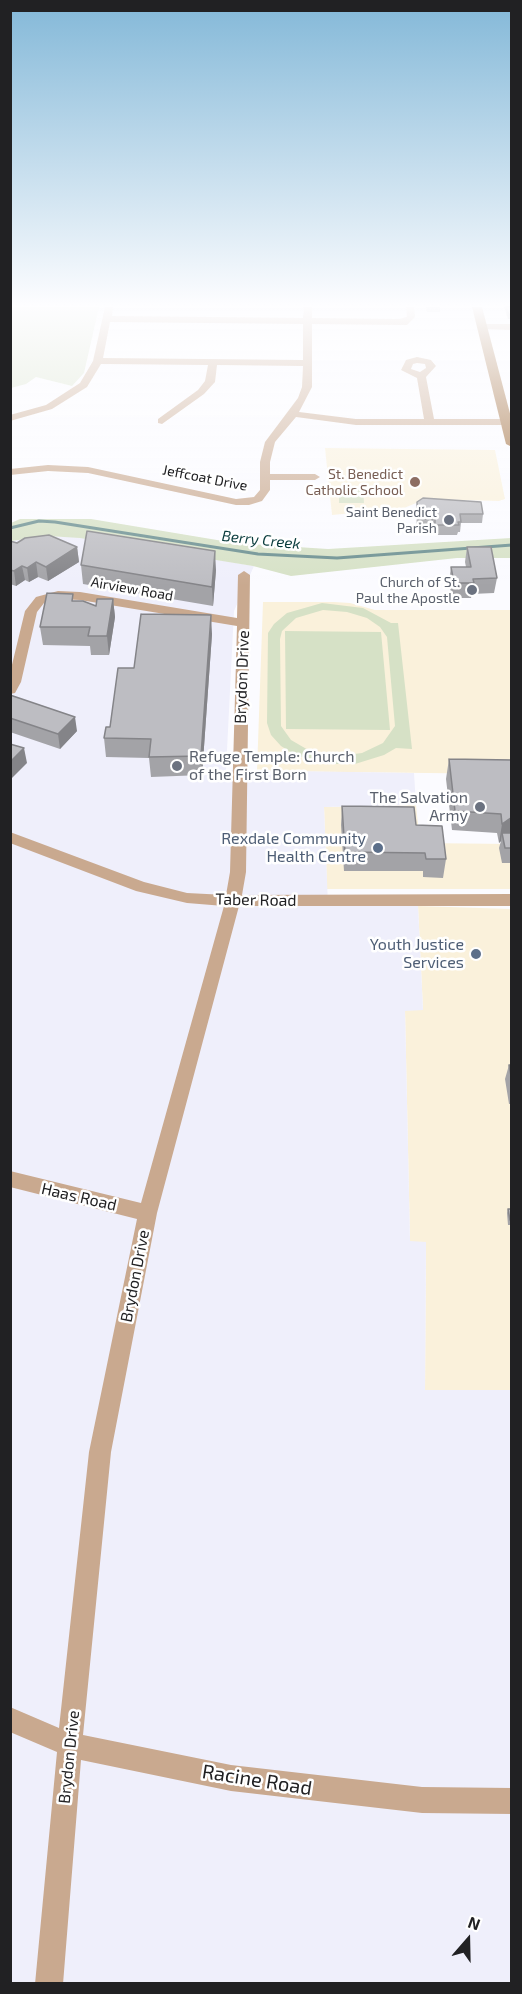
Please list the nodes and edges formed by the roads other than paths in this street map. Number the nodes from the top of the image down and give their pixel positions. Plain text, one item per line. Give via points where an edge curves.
1 (62, 400) edge
2 (190, 400) edge
3 (300, 400) edge
4 (425, 400) edge
5 (500, 400) edge
6 (293, 414) junction
7 (10, 418) edge
8 (162, 421) dead end
9 (429, 421) junction
10 (506, 422) junction
11 (512, 444) edge
12 (10, 471) edge
13 (266, 477) junction
14 (315, 477) dead end
15 (244, 575) dead end
16 (243, 623) junction
17 (10, 690) edge
18 (10, 837) edge
19 (512, 900) edge
20 (233, 901) junction
21 (10, 1179) edge
22 (148, 1213) junction
23 (10, 1719) edge
24 (70, 1745) junction
25 (512, 1801) edge
26 (49, 1983) edge

1 - 7 street via 43,410
2 - 8 street
3 - 6 street, Jeffcoat Drive
4 - 9 street
5 - 10 main road
6 - 9 street via 348,421
6 - 13 street, Jeffcoat Drive via 270,442
9 - 10 street
10 - 11 main road
12 - 13 street, Jeffcoat Drive via 88,470 244,502 263,495
13 - 14 street
15 - 16 street, Brydon Drive
16 - 17 street, Airview Road via 80,596 58,595 40,600 31,611
16 - 20 street, Brydon Drive via 238,872
18 - 20 street, Taber Road via 141,887 188,898
19 - 20 street, Taber Road
20 - 22 street, Brydon Drive
21 - 22 street, Haas Road
22 - 24 street, Brydon Drive via 100,1452
23 - 24 street, Racine Road
24 - 25 street, Racine Road via 231,1778 322,1790 422,1800
24 - 26 street, Brydon Drive

